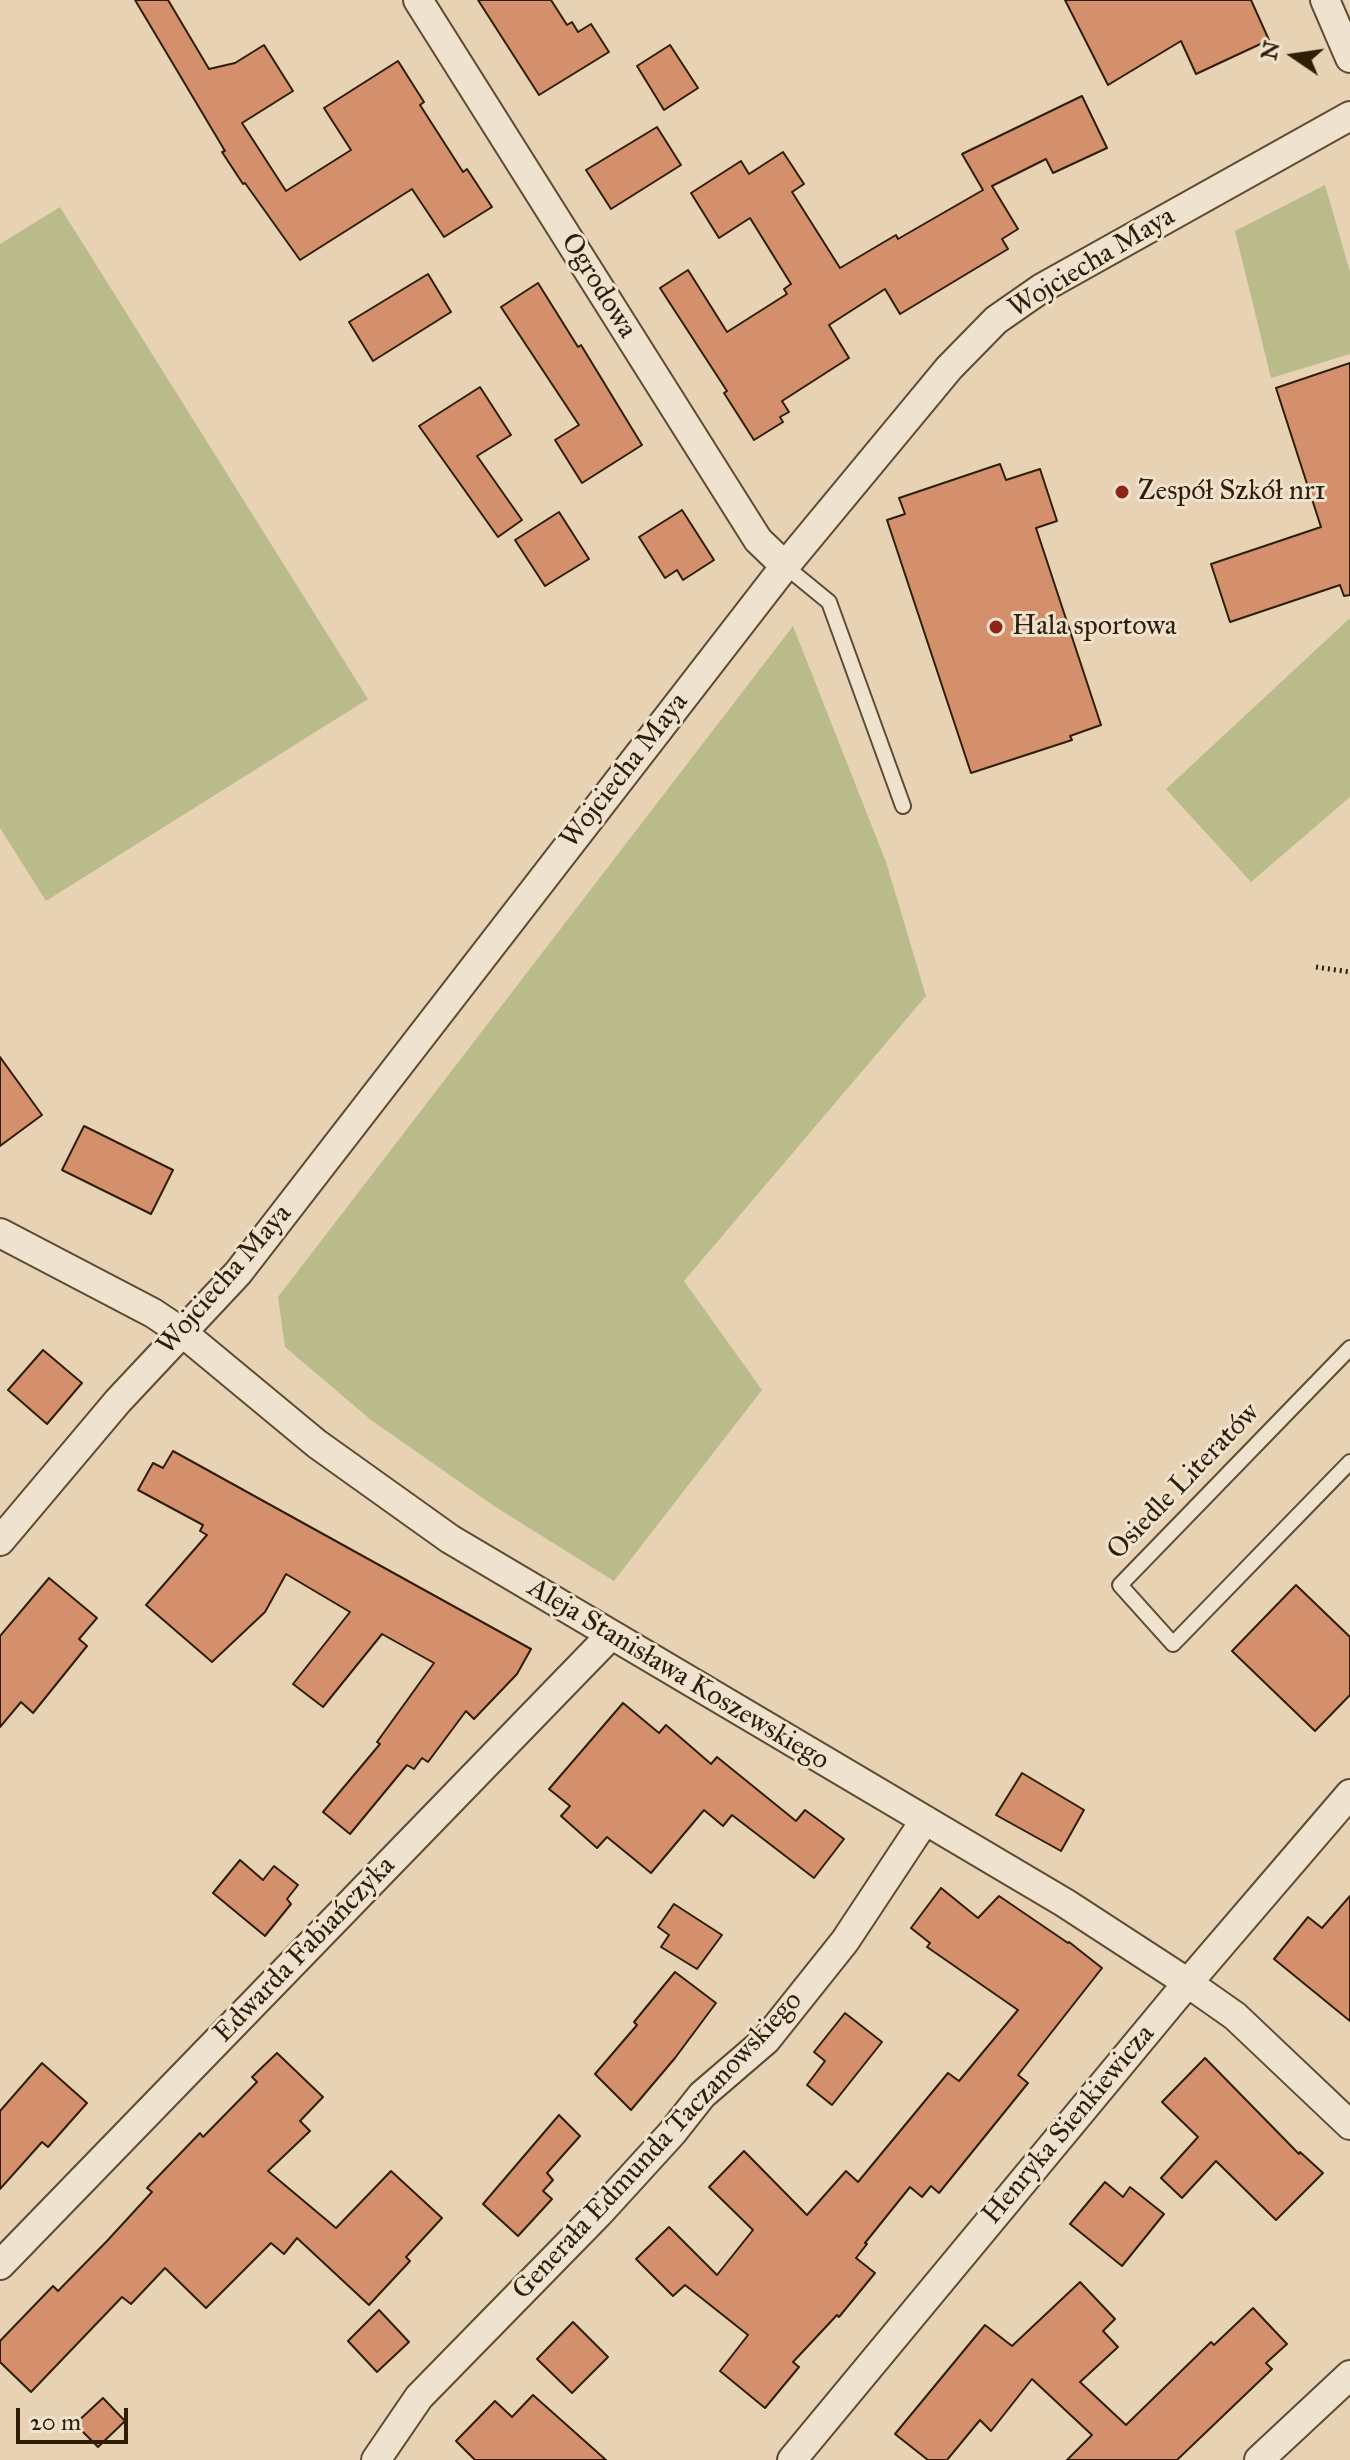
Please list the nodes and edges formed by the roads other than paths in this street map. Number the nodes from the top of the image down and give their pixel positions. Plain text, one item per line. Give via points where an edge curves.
1 (418, 0) edge
2 (1325, 0) edge
3 (1350, 58) edge
4 (1350, 116) edge
5 (785, 566) junction
6 (903, 806) dead end
7 (0, 1233) edge
8 (183, 1333) junction
9 (1350, 1348) edge
10 (1350, 1462) edge
11 (0, 1541) edge
12 (611, 1635) junction
13 (1350, 1794) edge
14 (925, 1820) junction
15 (1188, 1983) junction
16 (1350, 2125) edge
17 (0, 2265) edge
18 (1350, 2375) edge
19 (376, 2460) edge
20 (792, 2460) edge
21 (1259, 2460) edge

1 - 5 street, Ogrodowa via 758,540
2 - 3 street
4 - 5 street, Wojciecha Maya via 1042,288 996,320 949,368
5 - 6 lane via 829,602
5 - 8 street, Wojciecha Maya via 238,1273
7 - 8 street, Aleja Stanisława Koszewskiego
8 - 11 street, Wojciecha Maya
8 - 12 street, Aleja Stanisława Koszewskiego via 317,1444 450,1539
9 - 10 lane, Osiedle Literatów via 1120,1585 1173,1644
12 - 14 street, Aleja Stanisława Koszewskiego
12 - 17 street, Edwarda Fabiańczyka
13 - 15 street, Henryka Sienkiewicza
14 - 15 street, Aleja Stanisława Koszewskiego
14 - 19 street, Generała Edmunda Taczanowskiego via 845,1941 766,2040 702,2095 599,2213 419,2397
15 - 16 street, Aleja Stanisława Koszewskiego via 1235,2016
15 - 20 street, Henryka Sienkiewicza
18 - 21 street

